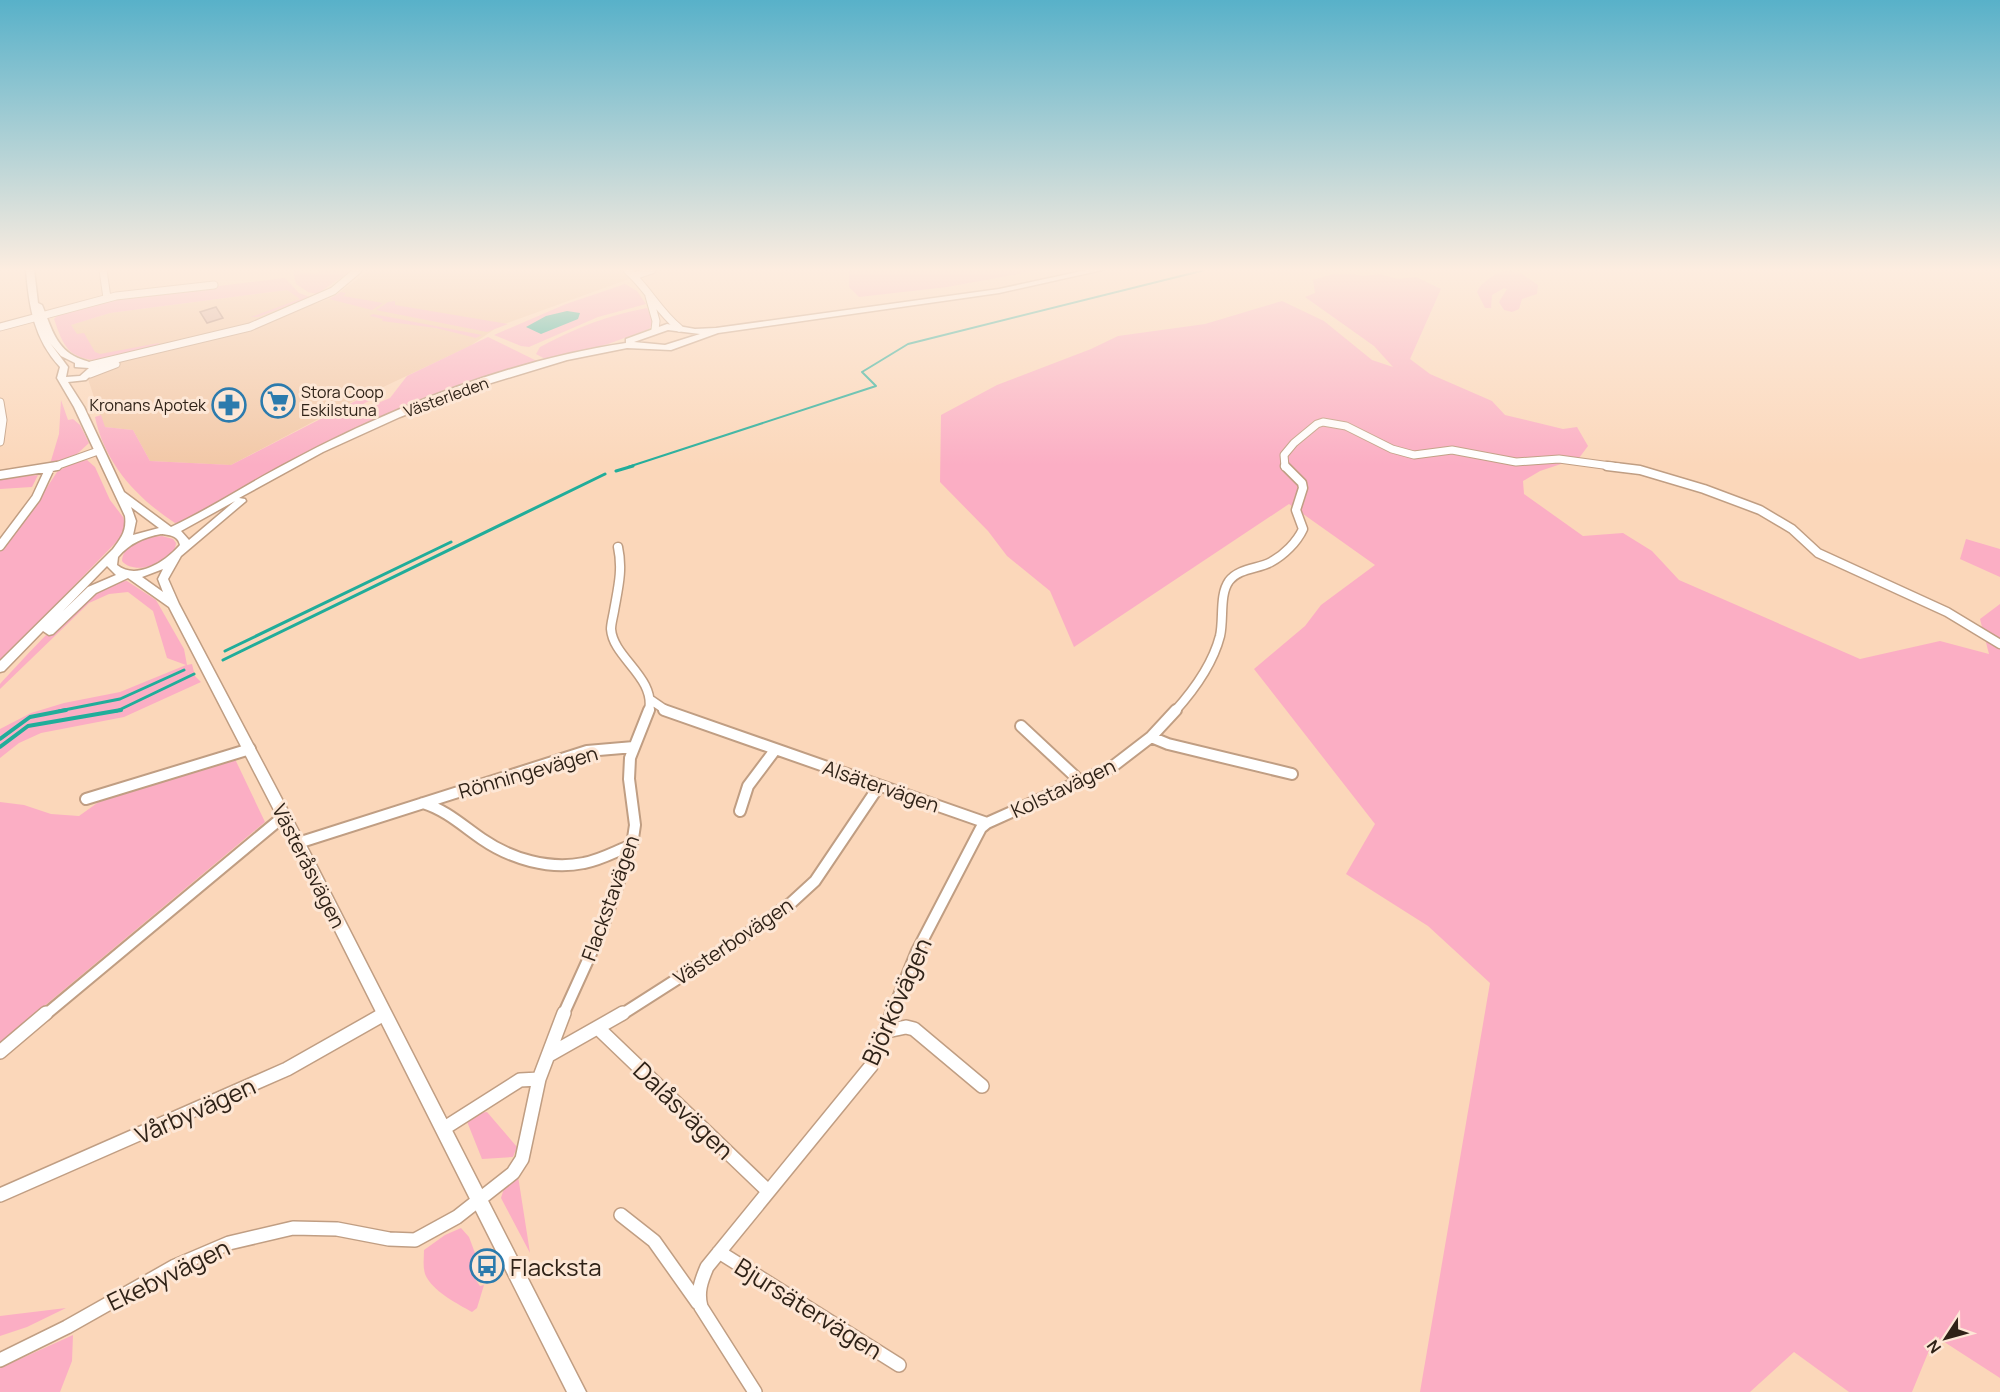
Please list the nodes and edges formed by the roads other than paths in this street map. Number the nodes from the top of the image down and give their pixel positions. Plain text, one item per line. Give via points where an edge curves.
1 (40, 335) edge
2 (48, 335) edge
3 (209, 335) edge
4 (644, 335) edge
5 (649, 335) edge
6 (686, 335) edge
7 (704, 335) edge
8 (684, 342) junction
9 (649, 345) junction
10 (608, 348) junction
11 (87, 370) junction
12 (64, 376) junction
13 (0, 402) edge
14 (79, 407) junction
15 (0, 442) edge
16 (98, 451) junction
17 (291, 466) junction
18 (50, 468) junction
19 (0, 475) edge
20 (122, 494) junction
21 (170, 531) junction
22 (0, 546) edge
23 (618, 548) dead end
24 (119, 549) junction
25 (177, 556) junction
26 (129, 574) junction
27 (173, 604) junction
28 (2000, 644) edge
29 (0, 668) edge
30 (0, 676) edge
31 (651, 700) junction
32 (1021, 726) dead end
33 (1151, 737) junction
34 (634, 747) junction
35 (250, 749) junction
36 (775, 750) junction
37 (1292, 774) dead end
38 (1080, 781) junction
39 (879, 786) junction
40 (86, 799) dead end
41 (423, 803) junction
42 (740, 811) dead end
43 (284, 816) junction
44 (987, 823) junction
45 (298, 843) junction
46 (632, 845) junction
47 (384, 1014) junction
48 (599, 1029) junction
49 (887, 1030) junction
50 (0, 1052) edge
51 (549, 1055) junction
52 (539, 1079) junction
53 (982, 1086) dead end
54 (443, 1129) junction
55 (768, 1191) junction
56 (0, 1195) edge
57 (478, 1198) junction
58 (621, 1215) dead end
59 (719, 1252) junction
60 (701, 1307) junction
61 (0, 1360) edge
62 (899, 1365) dead end
63 (577, 1392) edge
64 (755, 1392) edge

1 - 12 street via 52,356 64,367
2 - 11 street via 56,349
3 - 11 street
4 - 10 street, Västerleden
5 - 9 street via 645,340
6 - 8 street
7 - 8 street
8 - 9 street, Västerleden via 667,348
9 - 10 street, Västerleden
10 - 17 street, Västerleden via 517,372 433,401
11 - 12 street
11 - 12 street
11 - 14 street via 79,386
12 - 14 street
13 - 15 street
14 - 16 street
16 - 18 street
16 - 20 street
17 - 21 street, Västerleden via 208,514
17 - 25 street, Västerleden via 233,506
18 - 19 street
18 - 22 street via 36,498
20 - 21 street
20 - 24 street via 132,524
21 - 24 street, Västerleden via 141,535
21 - 25 street via 184,540
23 - 31 street via 622,567 611,630
24 - 26 street via 112,556 112,566
24 - 29 street
25 - 26 street via 155,570
25 - 27 street, Västeråsvägen via 163,579
26 - 27 street, Västeråsvägen
26 - 30 street via 92,590
27 - 35 street, Västeråsvägen
28 - 33 street, Kolstavägen via 1947,612 1818,553 1792,529 1760,510 1704,489 1640,470 1559,459 1516,462 1452,450 1414,455 1392,449 1346,426 1323,422 1294,443 1284,459 1285,467 1302,483 1296,510 1303,529 1301,535 1277,558 1229,581 1220,636 1212,657 1186,699
31 - 34 street, Flackstavägen
31 - 36 street, Alsätervägen via 664,710
32 - 38 street
33 - 37 street
33 - 38 street, Kolstavägen via 1118,764
34 - 41 street, Rönningevägen via 587,751
34 - 46 street, Flackstavägen via 629,767 635,811
35 - 40 street
35 - 43 street, Västeråsvägen
36 - 39 street, Alsätervägen
36 - 42 street via 744,792
38 - 44 street, Kolstavägen
39 - 44 street, Alsätervägen
39 - 48 street, Västerbovägen via 815,881 791,903
41 - 45 street, Rönningevägen
41 - 46 street, Rönningevägen via 442,809 500,850 523,859 574,864
43 - 45 street, Västeråsvägen
43 - 50 street
44 - 49 street, Björkövägen via 917,951
45 - 47 street, Västeråsvägen
46 - 51 street, Flackstavägen
47 - 54 street, Västeråsvägen
47 - 56 street, Vårbyvägen via 264,1079
48 - 51 street, Västerbovägen
48 - 55 street, Dalåsvägen
49 - 53 street via 914,1029
49 - 55 street, Björkövägen via 871,1066
51 - 52 street, Flackstavägen
52 - 54 street via 520,1080
52 - 57 street, Flackstavägen via 522,1159 513,1173
54 - 57 street, Västeråsvägen
55 - 59 street, Björkövägen
57 - 61 street, Ekebyvägen via 457,1217 415,1240 336,1229 293,1228 229,1243 175,1266
57 - 63 street, Västeråsvägen
58 - 60 street via 654,1241
59 - 60 street, Björkövägen via 699,1284
59 - 62 street, Bjursätervägen
60 - 64 street

